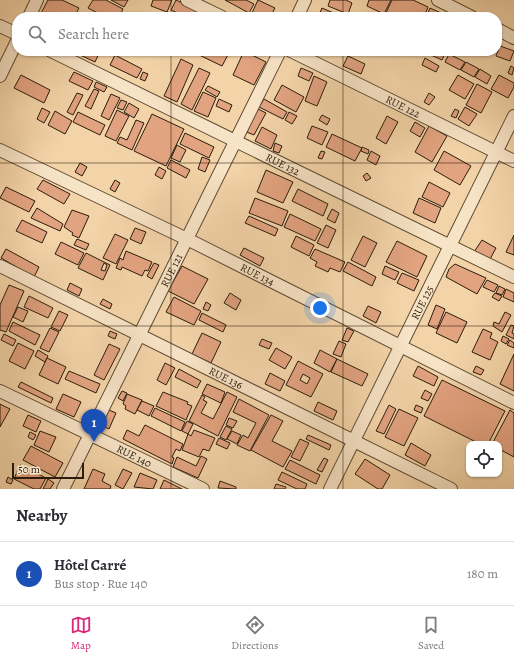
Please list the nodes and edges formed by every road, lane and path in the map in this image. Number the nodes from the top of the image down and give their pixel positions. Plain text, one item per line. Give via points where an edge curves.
1 (37, 0) edge
2 (187, 0) edge
3 (305, 0) edge
4 (438, 0) edge
5 (31, 12) edge
6 (212, 12) edge
7 (299, 12) edge
8 (462, 12) edge
9 (0, 26) edge
10 (12, 32) edge
11 (502, 32) edge
12 (514, 38) edge
13 (12, 51) edge
14 (61, 56) edge
15 (278, 56) edge
16 (301, 56) edge
17 (0, 76) edge
18 (514, 116) edge
19 (235, 141) junction
20 (0, 150) edge
21 (496, 152) junction
22 (514, 161) edge
23 (187, 239) junction
24 (450, 246) junction
25 (0, 266) edge
26 (514, 277) edge
27 (140, 333) junction
28 (400, 346) junction
29 (0, 391) edge
30 (514, 402) edge
31 (90, 435) junction
32 (354, 440) junction
33 (63, 489) edge
34 (203, 489) edge
35 (330, 489) edge
36 (451, 489) edge

1 - 5 street
2 - 6 street
3 - 7 street
4 - 8 street
9 - 10 street
11 - 12 street
13 - 17 street
14 - 19 street, RUE 132
15 - 19 street, RUE 121
16 - 21 street, RUE 122
18 - 21 street, RUE 125
19 - 23 street, RUE 121
19 - 24 street, RUE 132
20 - 23 street, RUE 134
21 - 22 street, RUE 122
21 - 24 street, RUE 125
23 - 27 street, RUE 121
23 - 28 street, RUE 134
24 - 26 street, RUE 132
24 - 28 street, RUE 125
25 - 27 street, RUE 136
27 - 31 street, RUE 121
27 - 32 street, RUE 136
28 - 30 street, RUE 134
28 - 32 street, RUE 125
29 - 31 street, RUE 140
31 - 33 street, RUE 121
31 - 34 street, RUE 140
32 - 35 street, RUE 125
32 - 36 street, RUE 136

